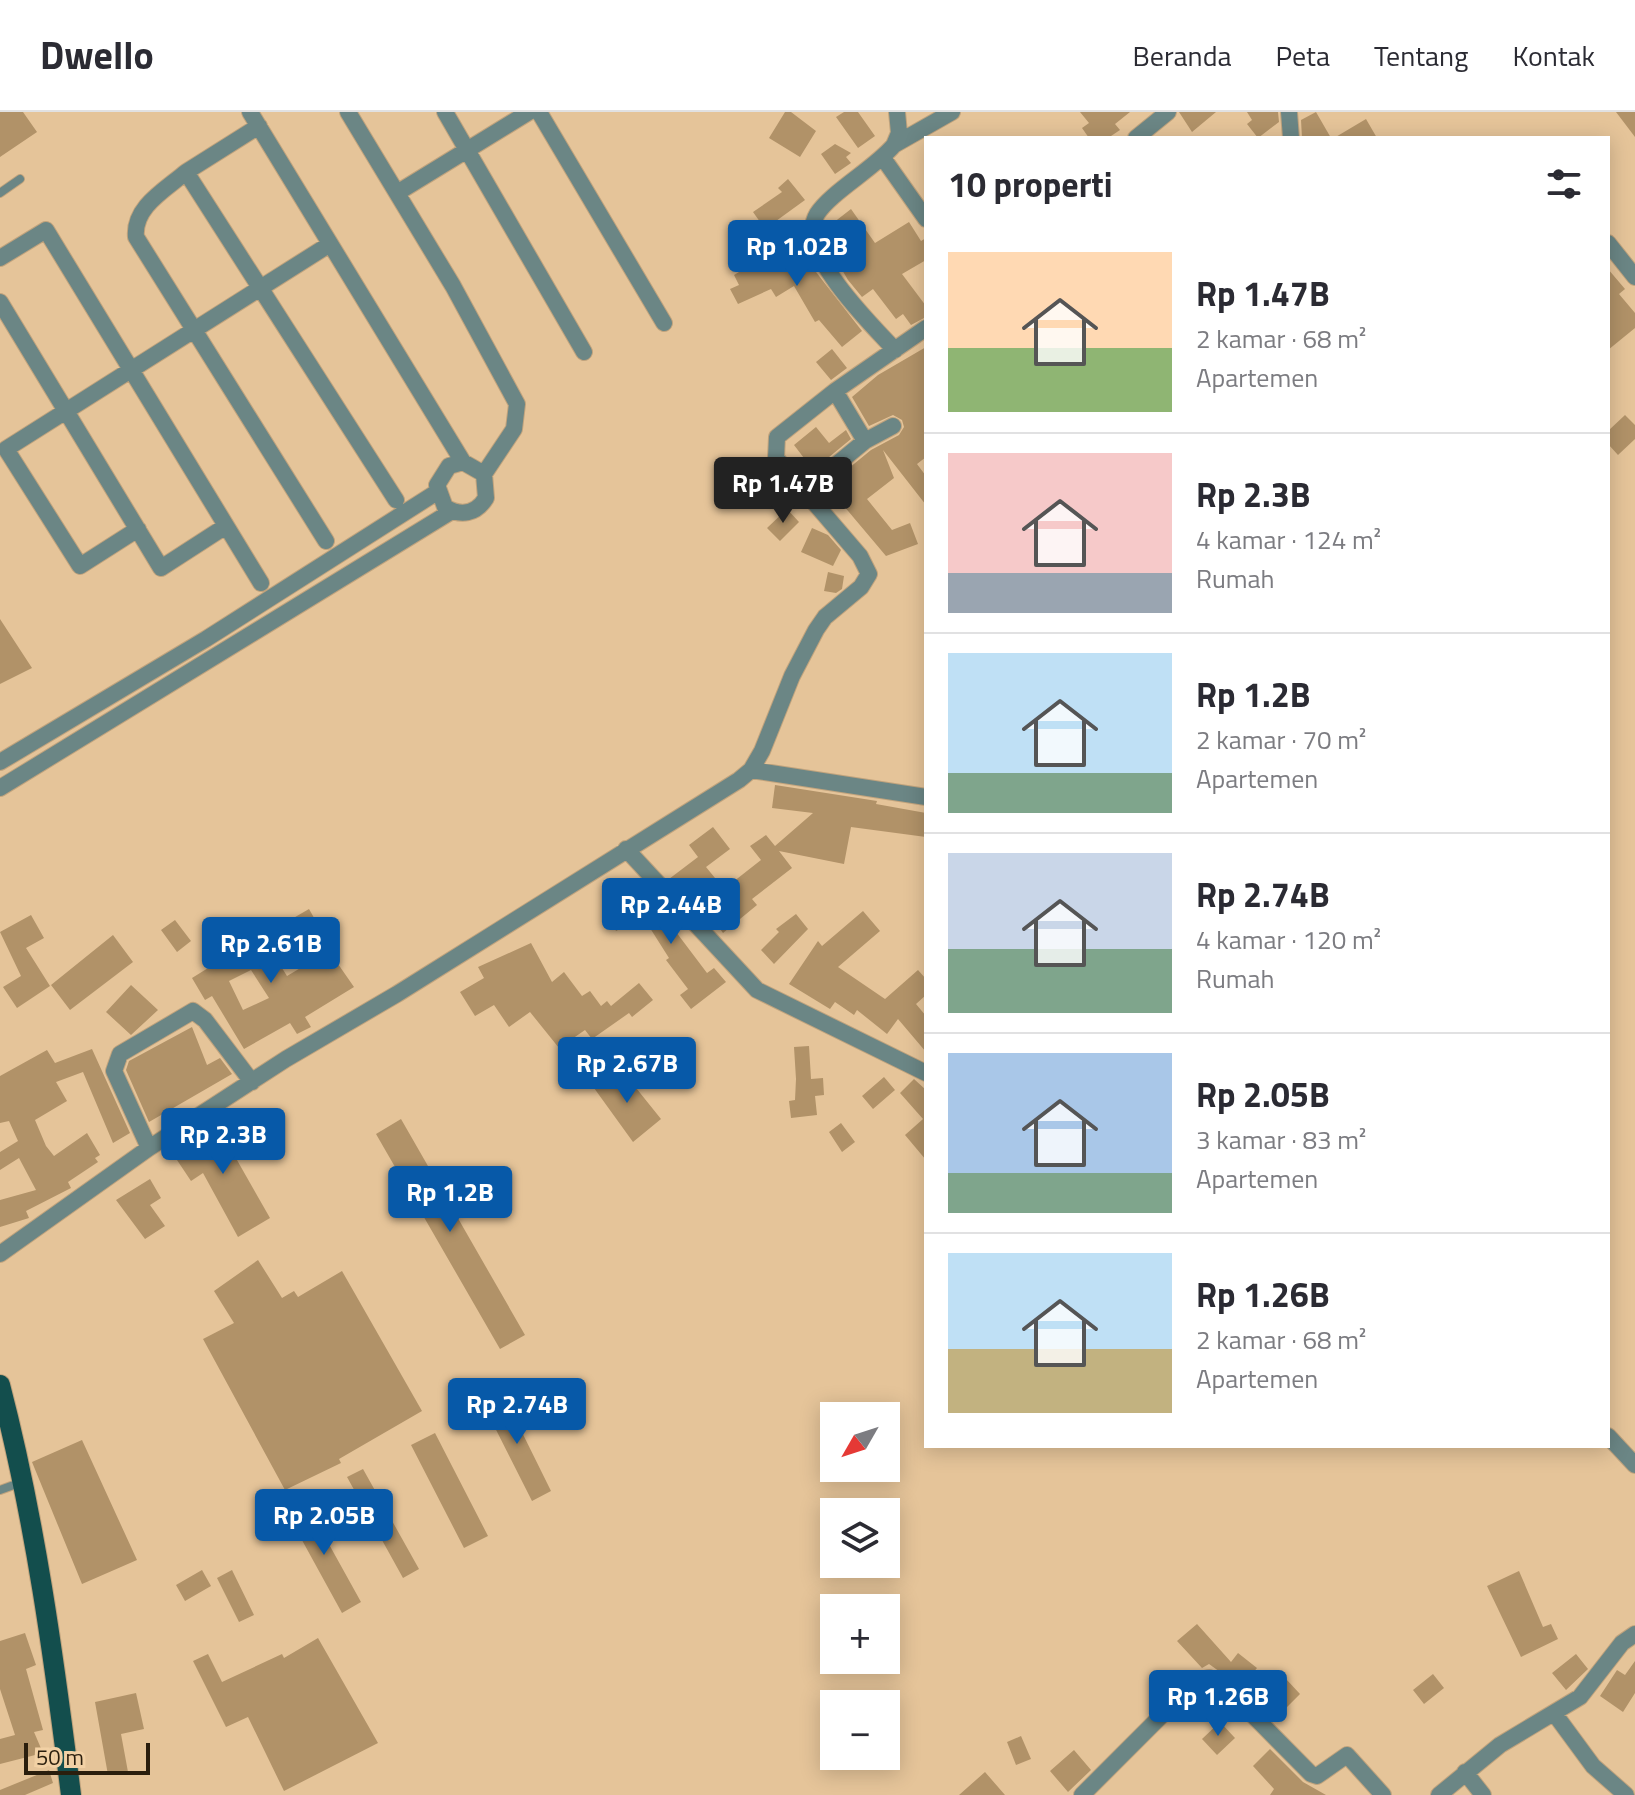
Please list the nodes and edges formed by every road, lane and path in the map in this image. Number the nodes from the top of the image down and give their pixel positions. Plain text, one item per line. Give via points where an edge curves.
1 (348, 112) edge
2 (445, 112) edge
3 (529, 112) edge
4 (539, 112) edge
5 (897, 112) edge
6 (952, 112) edge
7 (1168, 112) edge
8 (1289, 112) edge
9 (254, 119) edge
10 (1138, 136) edge
11 (1291, 136) edge
12 (467, 148) junction
13 (889, 151) junction
14 (186, 172) junction
15 (20, 179) dead end
16 (0, 193) edge
17 (397, 193) junction
18 (924, 215) edge
19 (330, 244) junction
20 (1610, 246) edge
21 (0, 258) edge
22 (1635, 277) edge
23 (260, 288) junction
24 (0, 302) edge
25 (664, 323) dead end
26 (194, 330) junction
27 (924, 330) edge
28 (895, 350) junction
29 (584, 352) dead end
30 (131, 370) junction
31 (835, 391) junction
32 (66, 410) junction
33 (893, 426) dead end
34 (865, 441) junction
35 (463, 462) junction
36 (484, 474) junction
37 (437, 492) junction
38 (803, 492) junction
39 (396, 500) dead end
40 (452, 511) junction
41 (226, 526) junction
42 (138, 529) junction
43 (326, 541) dead end
44 (261, 583) dead end
45 (0, 762) edge
46 (751, 770) junction
47 (0, 788) edge
48 (924, 797) edge
49 (626, 849) junction
50 (924, 1070) edge
51 (252, 1082) junction
52 (149, 1148) junction
53 (0, 1254) edge
54 (0, 1385) edge
55 (1610, 1438) edge
56 (7, 1444) edge
57 (1635, 1465) edge
58 (22, 1482) junction
59 (0, 1490) edge
60 (1634, 1636) edge
61 (1554, 1713) junction
62 (1465, 1772) junction
63 (71, 1795) edge
64 (1082, 1795) edge
65 (1383, 1795) edge
66 (1439, 1795) edge
67 (1483, 1795) edge
68 (1626, 1795) edge

1 - 17 street
2 - 12 street
3 - 12 street
4 - 25 street
5 - 13 street via 899,133
6 - 13 street
7 - 10 street
8 - 11 street
9 - 14 street
9 - 19 street
12 - 17 street
12 - 29 street
13 - 18 street
13 - 28 street via 818,213 811,233 817,255
14 - 23 street
14 - 26 street via 140,211 135,225 136,237
15 - 16 lane
17 - 36 street via 517,404 514,429
19 - 23 street
19 - 35 street
20 - 22 street
21 - 30 street via 46,230
23 - 26 street
23 - 39 street
24 - 32 street
26 - 30 street
26 - 43 street
27 - 28 street
28 - 31 street
30 - 32 street
30 - 41 street
31 - 34 street
31 - 38 street via 777,437 776,458
32 - 42 street
32 - 42 street via 6,449 80,566
33 - 34 street
34 - 38 street
35 - 36 street
35 - 37 street via 443,471
36 - 40 street via 488,490 481,505 468,513
37 - 40 street
37 - 45 street
38 - 46 street via 860,556 869,574 825,617 807,644
40 - 47 street
41 - 42 street via 161,568
41 - 44 street
46 - 48 street
46 - 49 street
49 - 50 street via 757,990
49 - 51 street
51 - 52 street
51 - 52 street via 193,1011 120,1054 114,1071
52 - 53 street
54 - 56 main road
55 - 57 street
56 - 58 main road
58 - 59 lane
58 - 63 main road
60 - 61 street via 1622,1643 1580,1697
61 - 62 street
61 - 68 street via 1593,1766
62 - 66 street
62 - 67 street
64 - 65 street via 1196,1681 1209,1678 1227,1689 1311,1774 1317,1776 1347,1755

